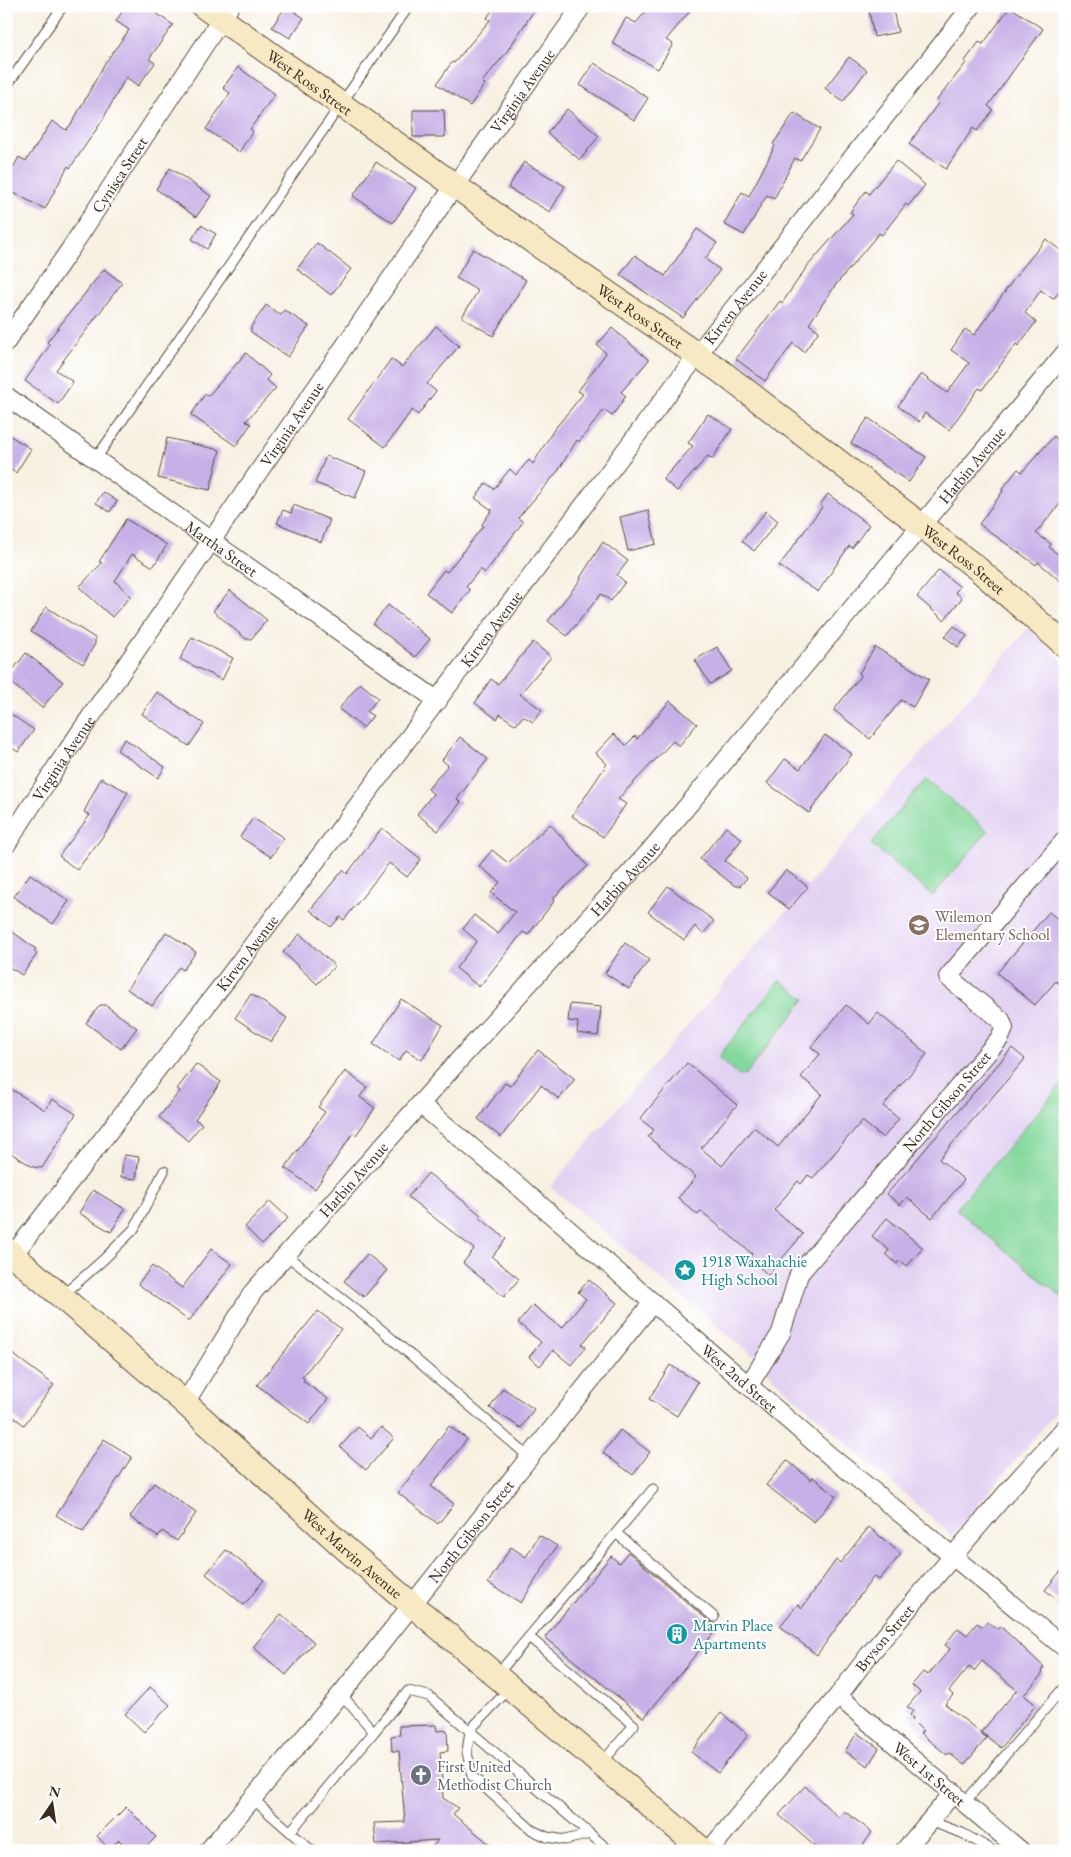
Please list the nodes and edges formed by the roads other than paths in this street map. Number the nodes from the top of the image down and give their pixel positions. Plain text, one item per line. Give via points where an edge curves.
1 (63, 6) edge
2 (409, 6) edge
3 (582, 6) edge
4 (972, 6) edge
5 (218, 10) edge
6 (6, 87) edge
7 (341, 104) junction
8 (455, 185) junction
9 (6, 342) edge
10 (1065, 353) edge
11 (698, 354) junction
12 (6, 396) edge
13 (95, 460) junction
14 (922, 526) junction
15 (212, 541) junction
16 (1065, 645) edge
17 (438, 701) junction
18 (1065, 840) edge
19 (6, 845) edge
20 (420, 1104) junction
21 (164, 1171) dead end
22 (10, 1252) edge
23 (286, 1255) junction
24 (62, 1297) junction
25 (653, 1302) junction
26 (749, 1385) junction
27 (185, 1403) junction
28 (1065, 1428) edge
29 (530, 1457) junction
30 (654, 1489) dead end
31 (616, 1533) junction
32 (954, 1558) junction
33 (412, 1605) junction
34 (714, 1617) dead end
35 (529, 1637) junction
36 (1065, 1648) edge
37 (503, 1682) junction
38 (1065, 1686) edge
39 (340, 1694) junction
40 (838, 1696) junction
41 (470, 1730) junction
42 (374, 1732) junction
43 (601, 1764) junction
44 (960, 1797) junction
45 (252, 1799) junction
46 (929, 1821) junction
47 (290, 1832) junction
48 (590, 1834) junction
49 (208, 1851) edge
50 (312, 1851) edge
51 (610, 1851) edge
52 (704, 1851) edge
53 (709, 1851) edge
54 (904, 1851) edge
55 (994, 1851) edge
56 (1021, 1851) edge

1 - 6 lane
2 - 7 lane
3 - 8 street, Virginia Avenue
4 - 11 street, Kirven Avenue
5 - 7 street, West Ross Street
5 - 9 street, Cynisca Street via 75,243
7 - 8 street, West Ross Street
7 - 13 lane
8 - 11 street, West Ross Street
8 - 15 street, Virginia Avenue
10 - 14 street, Harbin Avenue
11 - 14 street, West Ross Street
11 - 17 street, Kirven Avenue
12 - 13 street, Martha Street
13 - 15 street, Martha Street
14 - 16 street, West Ross Street via 978,569
14 - 20 street, Harbin Avenue via 649,852
15 - 17 street, Martha Street
15 - 19 street, Virginia Avenue
17 - 22 street, Kirven Avenue via 227,979
18 - 26 street, North Gibson Street via 948,977 1001,1020 1004,1028 1000,1038 800,1274 781,1333
20 - 23 street, Harbin Avenue
20 - 25 street, West 2nd Street
21 - 24 lane via 134,1229
22 - 24 street, West Marvin Avenue
23 - 27 street, Harbin Avenue via 253,1292
23 - 29 lane via 377,1326
24 - 27 street, West Marvin Avenue
25 - 26 street, West 2nd Street
25 - 29 street, North Gibson Street
26 - 32 street, West 2nd Street
27 - 33 street, West Marvin Avenue
28 - 32 street, Bryson Street
29 - 33 street, North Gibson Street
30 - 31 lane
31 - 34 lane
31 - 35 lane
32 - 36 street, West 2nd Street
32 - 40 street, Bryson Street via 869,1655
33 - 37 street, West Marvin Avenue
33 - 39 street, North Gibson Street
35 - 37 lane
35 - 43 lane via 634,1725
37 - 41 lane
37 - 43 street, West Marvin Avenue
38 - 44 lane
39 - 42 lane
39 - 45 street, North Gibson Street
40 - 44 street, West 1st Street
40 - 53 street, Bryson Street
41 - 42 lane via 429,1696 408,1691
41 - 48 lane
41 - 48 lane via 467,1752 472,1776 532,1830 565,1840
42 - 47 lane
43 - 52 street, West Marvin Avenue
44 - 46 street
44 - 56 street, West 1st Street
45 - 47 lane
45 - 49 street, North Gibson Street
46 - 54 street
46 - 55 lane via 962,1833
47 - 50 lane
48 - 51 lane

